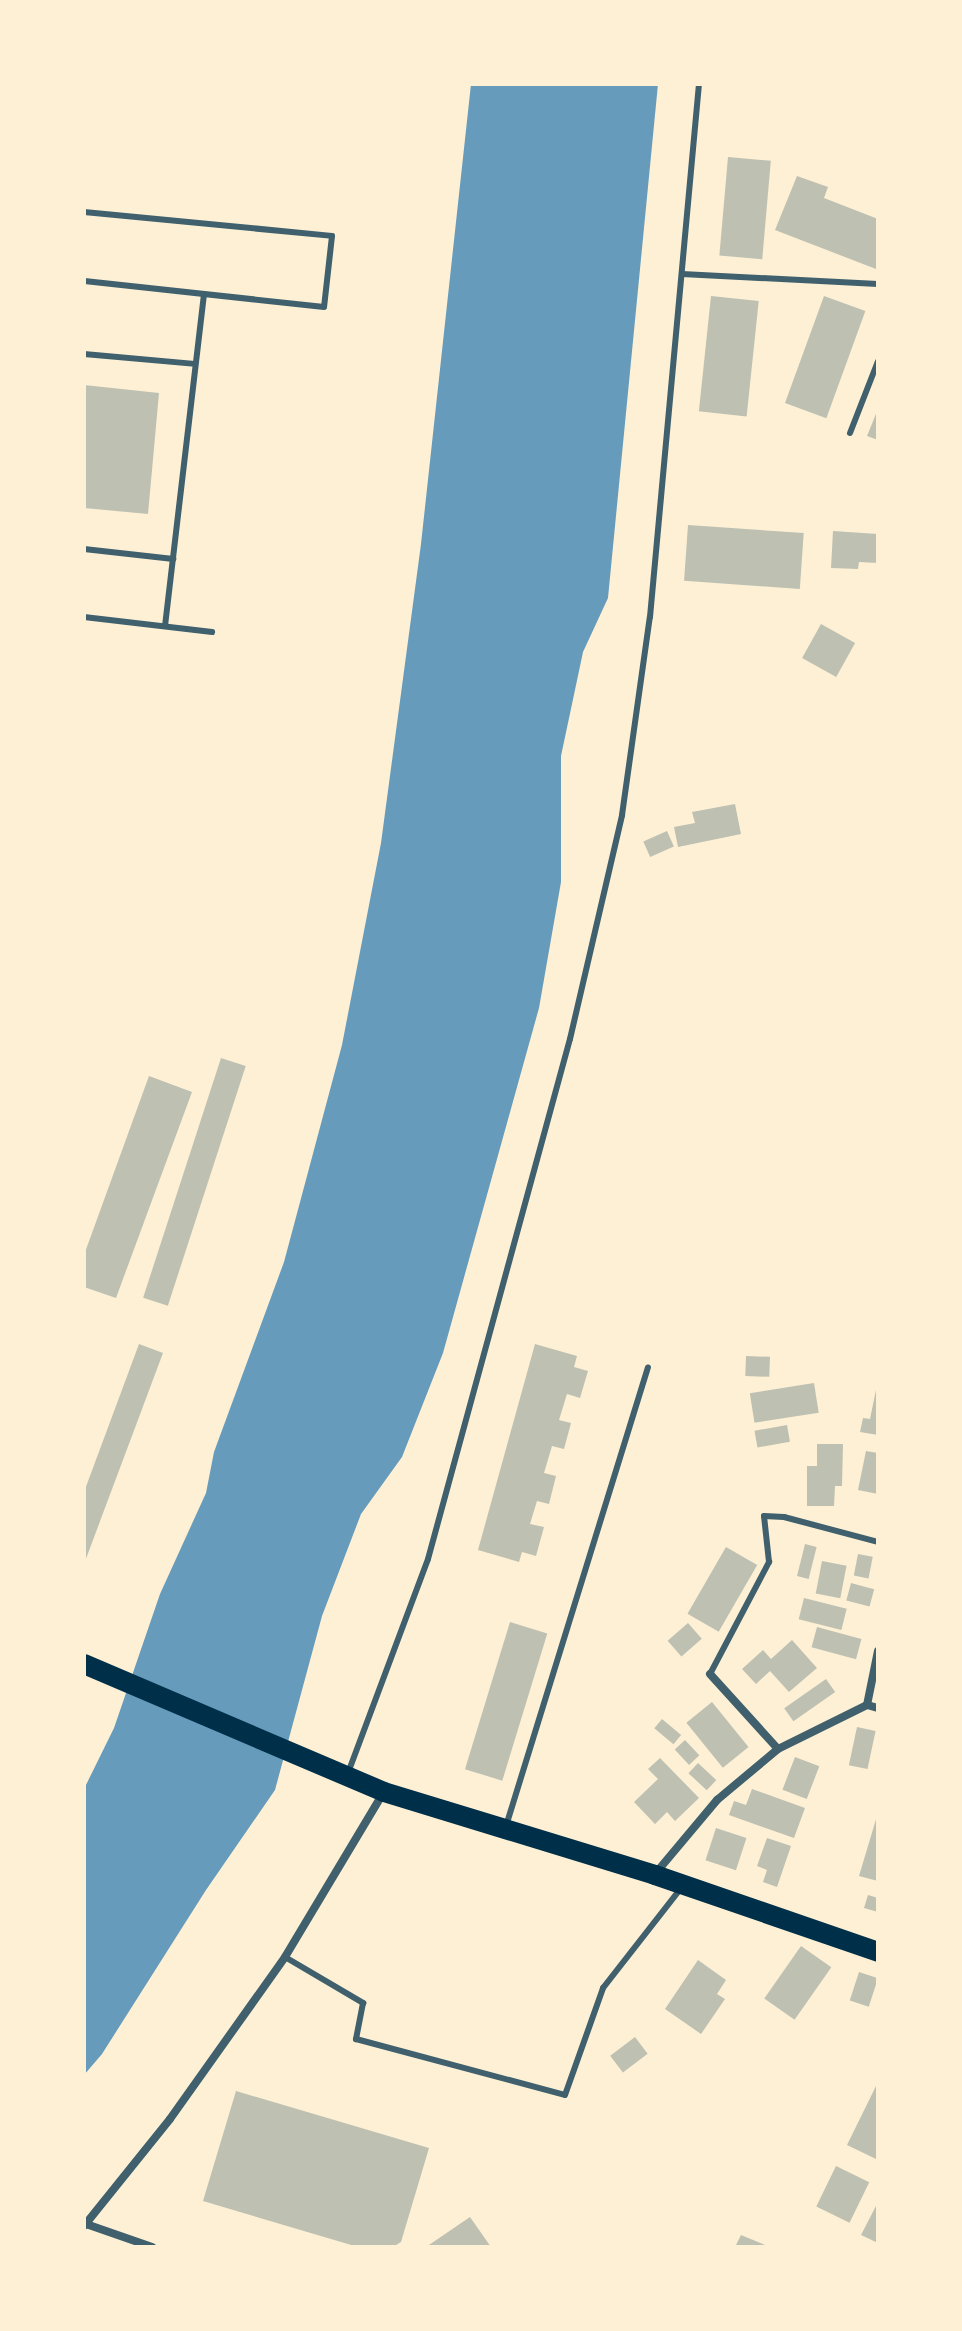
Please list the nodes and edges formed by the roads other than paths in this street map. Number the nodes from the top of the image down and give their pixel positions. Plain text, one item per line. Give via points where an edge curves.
1 (699, 84) edge
2 (84, 212) edge
3 (682, 274) junction
4 (84, 281) edge
5 (878, 284) edge
6 (204, 294) junction
7 (84, 354) edge
8 (878, 361) edge
9 (195, 364) junction
10 (850, 433) dead end
11 (84, 549) edge
12 (173, 559) junction
13 (84, 617) edge
14 (165, 626) junction
15 (212, 632) dead end
16 (648, 1367) dead end
17 (878, 1542) edge
18 (878, 1651) edge
19 (88, 1665) edge
20 (710, 1674) joint
21 (867, 1705) junction
22 (878, 1708) edge
23 (778, 1749) junction
24 (347, 1776) junction
25 (384, 1792) junction
26 (505, 1831) junction
27 (655, 1875) junction
28 (684, 1885) junction
29 (878, 1952) edge
30 (285, 1957) junction
31 (85, 2225) edge
32 (152, 2247) edge

1 - 3 lane
2 - 6 lane via 332,236 324,307
3 - 5 lane
3 - 24 lane via 650,617 622,815 570,1039 428,1559
4 - 6 lane
6 - 9 lane
7 - 9 lane
8 - 10 lane
9 - 12 lane
11 - 12 lane
12 - 14 lane
13 - 14 lane
14 - 15 lane
16 - 26 lane
17 - 20 lane via 764,1516 769,1562
18 - 21 street
19 - 24 highway
20 - 23 street
21 - 22 street
21 - 23 street
23 - 27 street via 717,1800
24 - 25 highway
25 - 26 highway
25 - 30 street
26 - 27 highway
27 - 28 highway
28 - 29 highway
28 - 30 lane via 603,1988 565,2095 356,2039 363,2003
30 - 31 street via 170,2119
31 - 32 street

